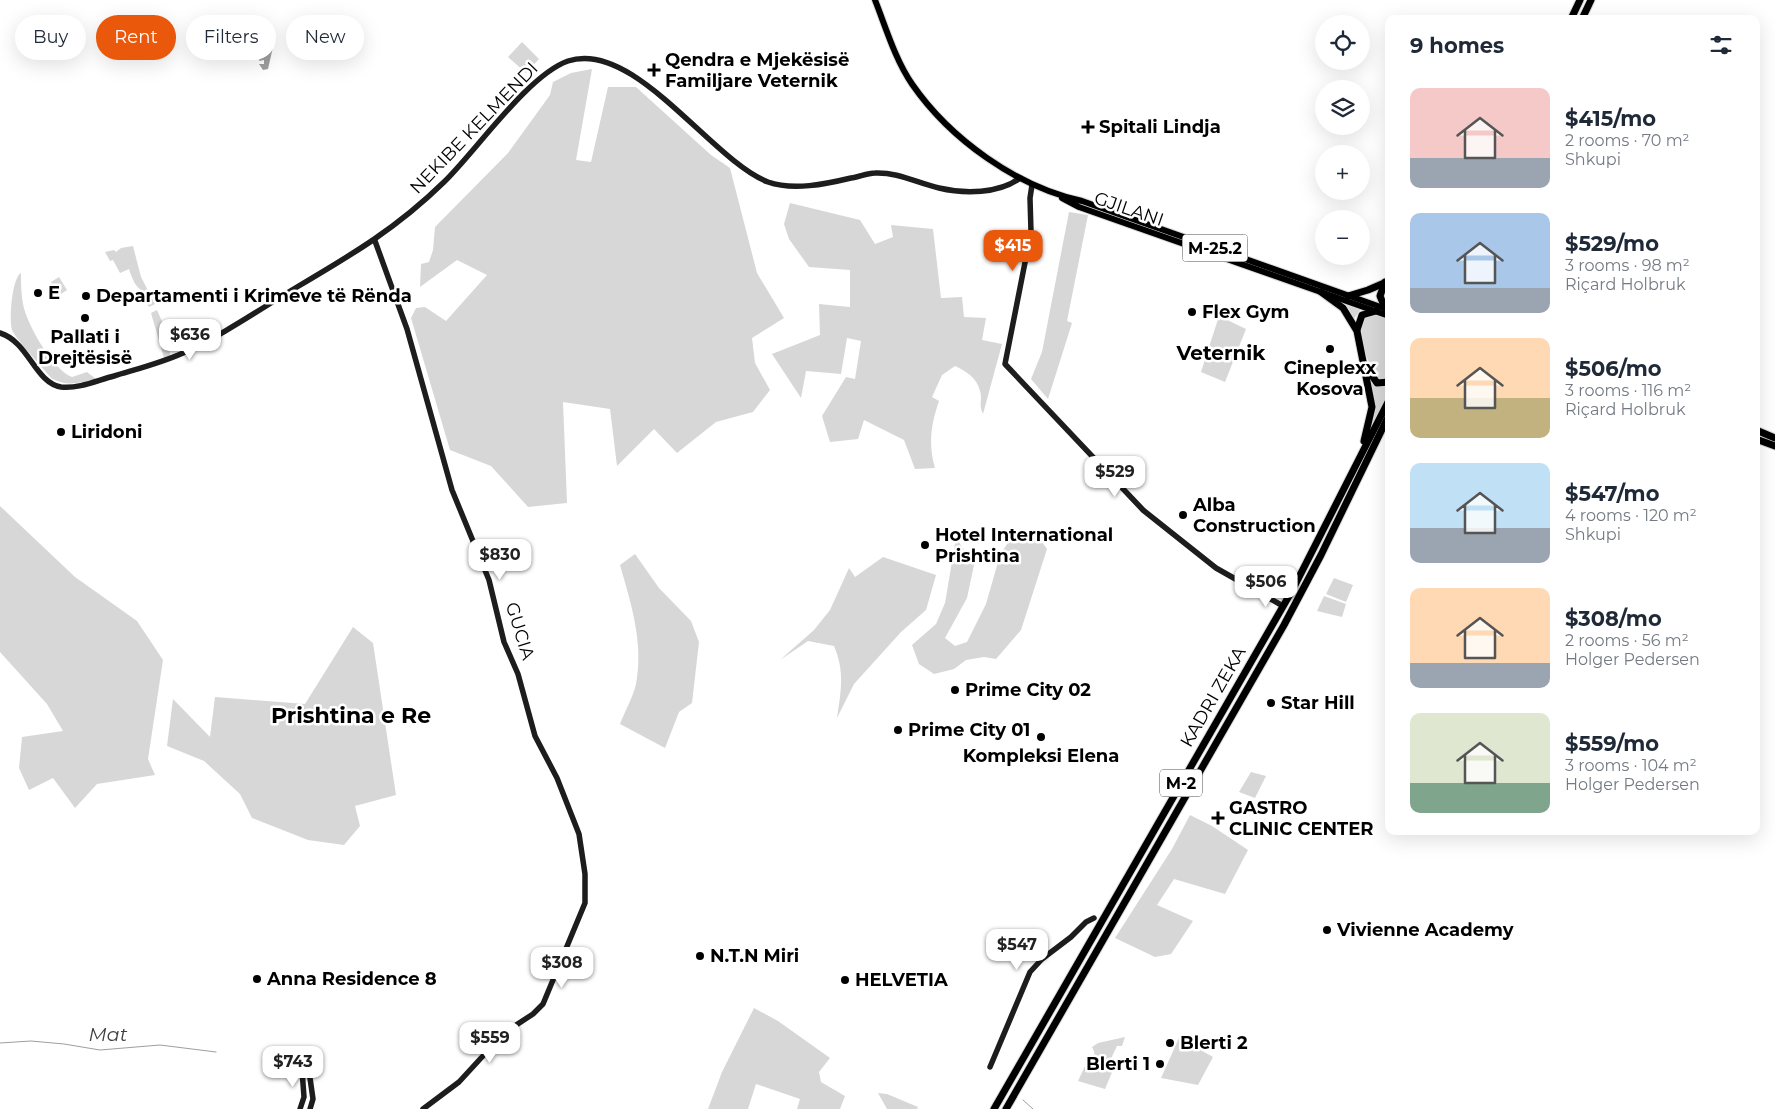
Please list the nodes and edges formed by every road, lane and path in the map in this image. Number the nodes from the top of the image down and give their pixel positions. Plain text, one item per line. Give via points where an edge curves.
1 (875, 0) edge
2 (1580, 0) edge
3 (1591, 0) edge
4 (1573, 15) edge
5 (1584, 15) edge
6 (1020, 178) junction
7 (1032, 186) junction
8 (1059, 196) junction
9 (375, 241) junction
10 (1385, 283) edge
11 (1385, 286) edge
12 (1321, 292) junction
13 (1348, 296) junction
14 (1385, 305) edge
15 (1385, 308) edge
16 (1376, 311) junction
17 (1385, 314) edge
18 (1356, 331) junction
19 (0, 333) edge
20 (1365, 365) junction
21 (1385, 383) edge
22 (1385, 408) edge
23 (1385, 424) edge
24 (1385, 429) edge
25 (1760, 432) edge
26 (1379, 438) junction
27 (1775, 438) edge
28 (1760, 440) edge
29 (1775, 446) edge
30 (1361, 453) junction
31 (1283, 606) junction
32 (1094, 918) dead end
33 (990, 1067) dead end
34 (300, 1109) edge
35 (310, 1109) edge
36 (423, 1109) edge
37 (994, 1109) edge
38 (1006, 1109) edge

1 - 6 main road, GJILANI via 900,61 922,97 952,129
2 - 4 highway
3 - 5 highway
6 - 7 main road, GJILANI
6 - 9 street, NEKIBE KELMENDI via 1007,186 978,191 938,188 880,173 815,184 771,183 748,170 630,74 603,62 574,60 557,66 538,80 444,182
7 - 8 main road, GJILANI
7 - 31 street via 1031,232 1005,364 1143,510 1216,568
8 - 12 main road, GJILANI / M-25.2 via 1079,207
8 - 13 main road, GJILANI / M-25.2 via 1082,201
9 - 19 street, NEKIBE KELMENDI via 191,349 160,362 85,384 69,387 52,384 17,343
9 - 36 street, GUCIA via 407,329 452,490 490,580 504,642 518,674 535,737 558,778 579,834 586,894 543,1004 504,1033 459,1082
10 - 13 highway
11 - 14 highway via 1380,296
12 - 16 main road, GJILANI
12 - 18 highway via 1343,308
13 - 15 main road, GJILANI
16 - 17 main road, GJILANI
16 - 18 highway via 1362,314
18 - 20 highway
20 - 21 highway via 1375,382
20 - 30 highway via 1372,406
22 - 30 highway, KADRI ZEKA / M-2
23 - 26 highway, KADRI ZEKA / M-2
24 - 26 highway
25 - 27 highway
26 - 38 highway, KADRI ZEKA / M-2 via 1284,625
28 - 29 highway
30 - 31 highway, KADRI ZEKA / M-2
31 - 37 highway, KADRI ZEKA / M-2
32 - 33 street via 1030,972
34 - 35 street via 304,1097 302,1070 309,1071

